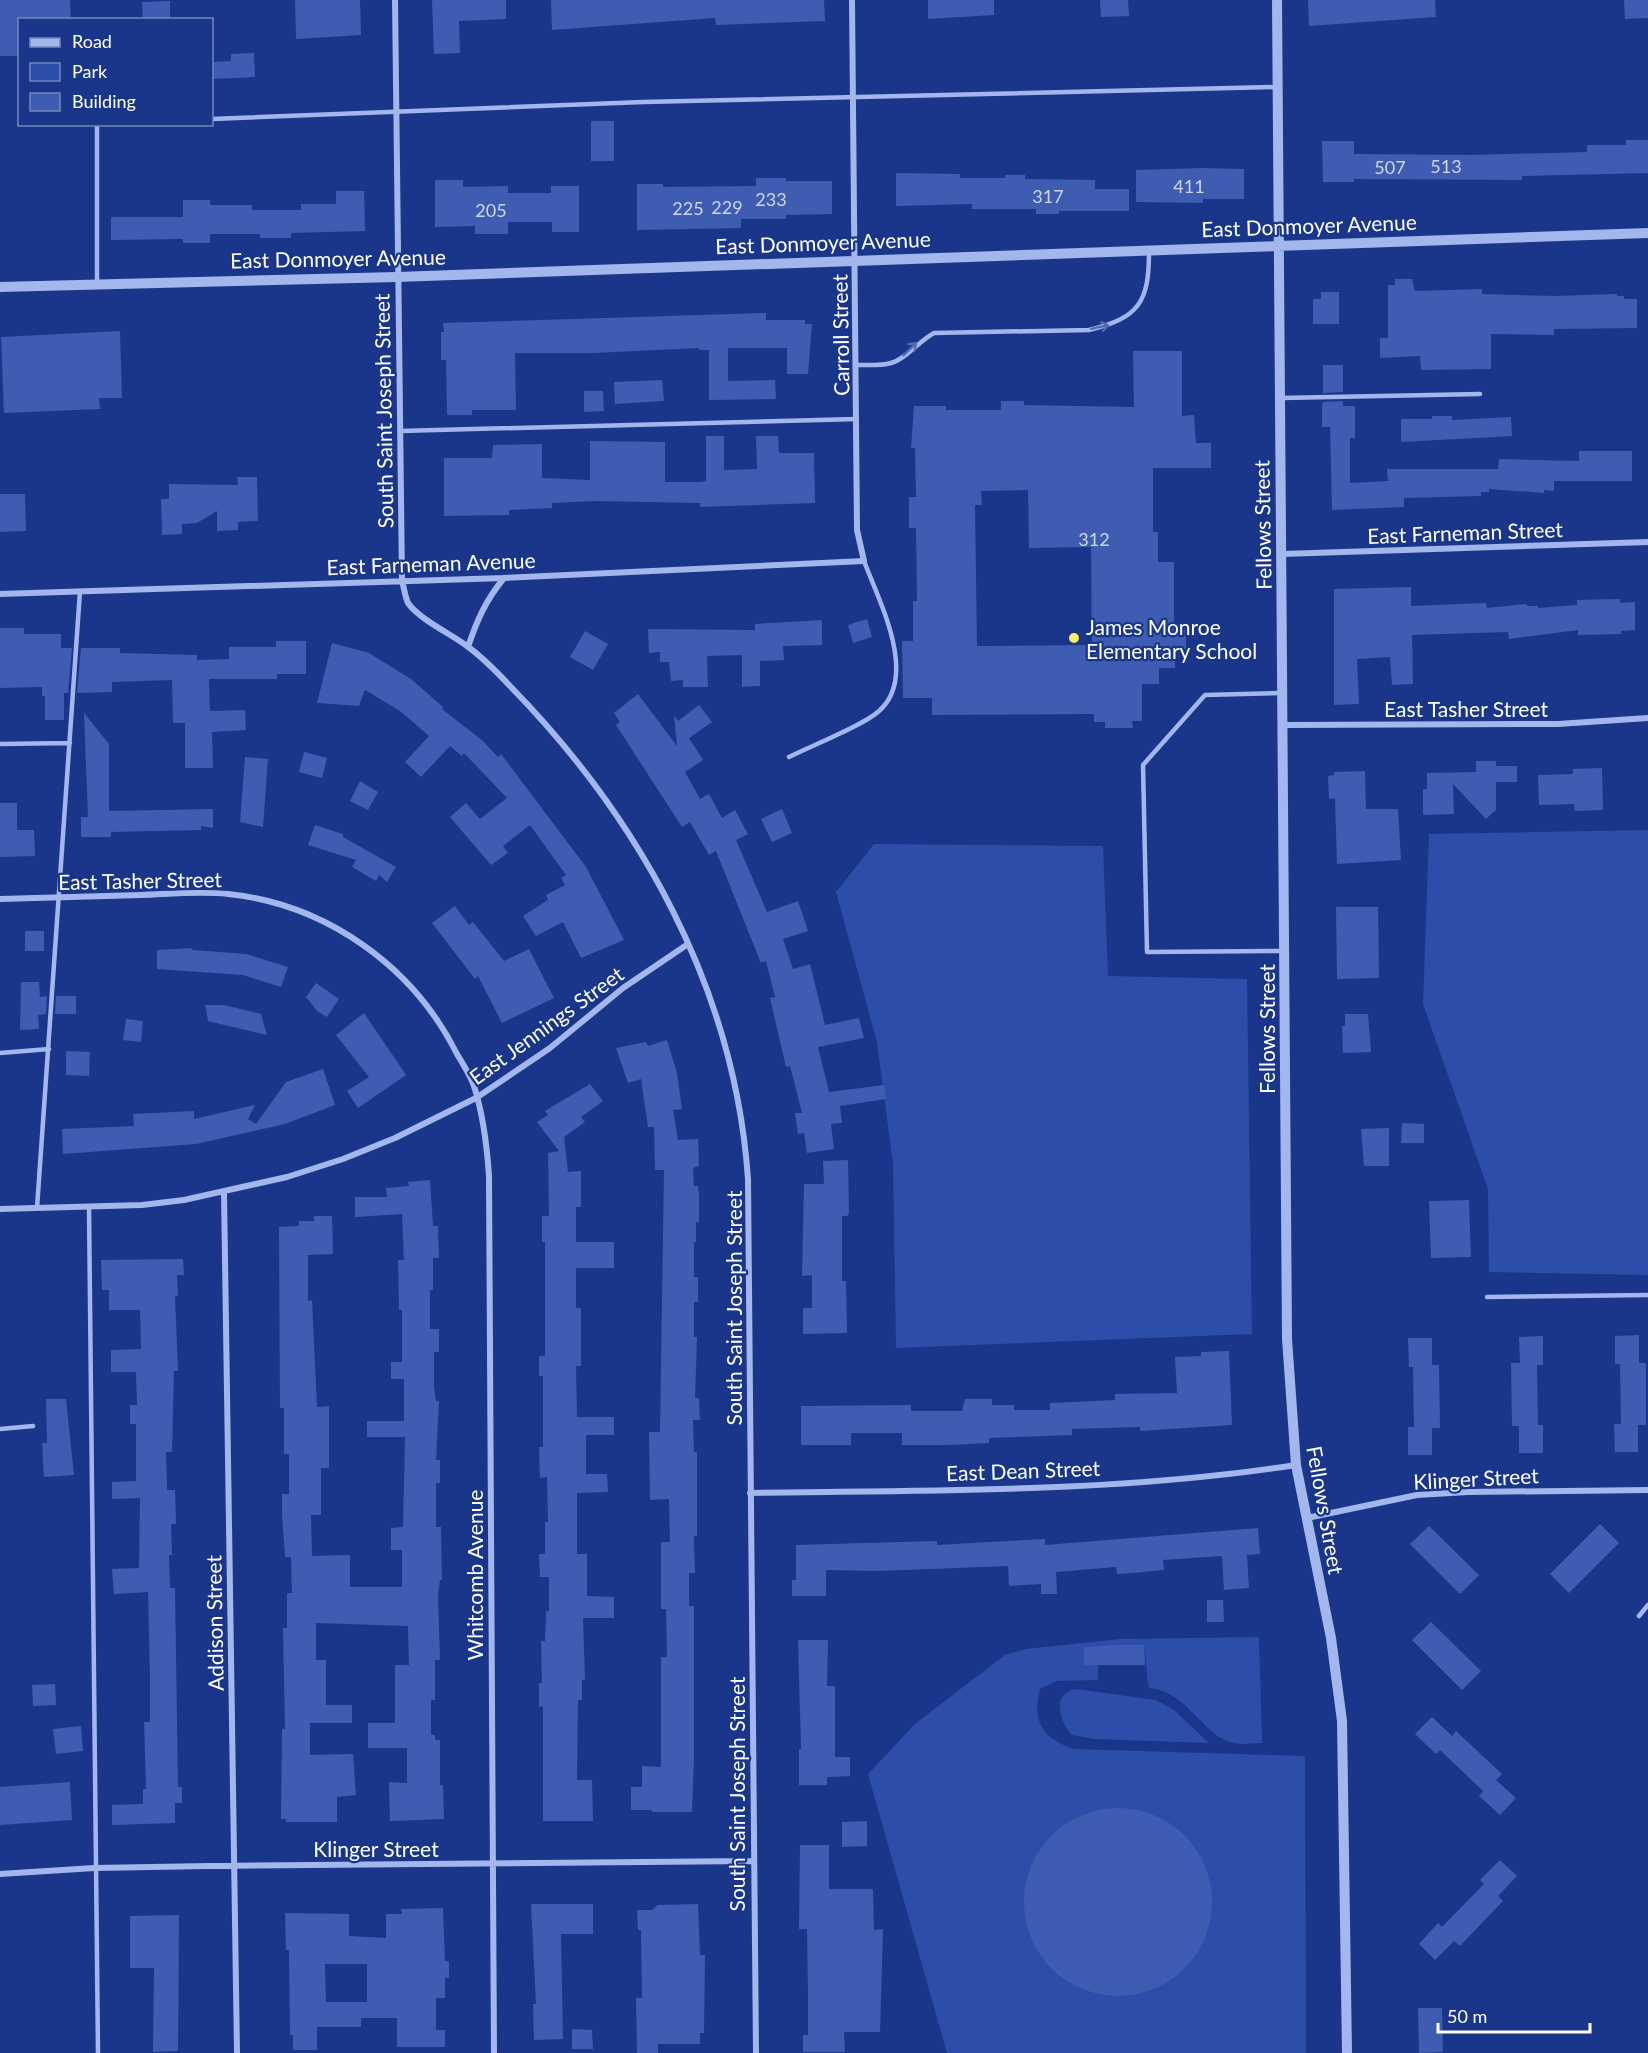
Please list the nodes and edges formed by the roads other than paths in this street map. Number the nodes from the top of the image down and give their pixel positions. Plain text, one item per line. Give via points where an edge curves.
1 (395, 0) edge
2 (852, 0) edge
3 (1277, 0) edge
4 (1278, 87) junction
5 (854, 96) junction
6 (396, 114) junction
7 (213, 118) edge
8 (97, 126) edge
9 (1648, 233) edge
10 (1278, 245) junction
11 (1149, 250) junction
12 (855, 261) junction
13 (397, 277) junction
14 (97, 283) junction
15 (0, 287) edge
16 (857, 365) junction
17 (1480, 394) dead end
18 (1281, 398) junction
19 (857, 419) junction
20 (400, 431) junction
21 (1648, 542) edge
22 (1282, 554) junction
23 (864, 561) junction
24 (504, 578) junction
25 (402, 581) junction
26 (80, 591) junction
27 (0, 594) edge
28 (468, 647) junction
29 (1284, 693) junction
30 (1648, 718) edge
31 (1284, 725) junction
32 (70, 743) junction
33 (0, 744) edge
34 (789, 757) dead end
35 (59, 898) junction
36 (0, 899) edge
37 (688, 945) junction
38 (1286, 951) junction
39 (49, 1049) junction
40 (0, 1053) edge
41 (476, 1098) junction
42 (224, 1193) junction
43 (89, 1207) junction
44 (37, 1208) junction
45 (0, 1209) edge
46 (1648, 1294) edge
47 (1487, 1297) dead end
48 (33, 1426) dead end
49 (0, 1429) edge
50 (1296, 1465) junction
51 (1648, 1490) edge
52 (750, 1493) junction
53 (1307, 1518) junction
54 (1648, 1605) edge
55 (1638, 1616) dead end
56 (752, 1860) junction
57 (492, 1864) junction
58 (234, 1865) junction
59 (94, 1868) junction
60 (0, 1874) edge
61 (98, 2053) edge
62 (237, 2053) edge
63 (494, 2053) edge
64 (756, 2053) edge
65 (1347, 2053) edge

1 - 6 street, South Saint Joseph Street
2 - 5 street, Carroll Street
3 - 4 street, Fellows Street
4 - 5 lane
4 - 10 street, Fellows Street
5 - 6 lane
5 - 12 street, Carroll Street
6 - 7 lane
6 - 13 street, South Saint Joseph Street
8 - 14 lane
9 - 10 street, East Donmoyer Avenue
10 - 11 street, East Donmoyer Avenue
10 - 18 street, Fellows Street
11 - 12 street, East Donmoyer Avenue
16 -> 11 lane via 891,363 934,333 1089,330 1112,324 1131,313 1143,298 1149,282
12 - 13 street, East Donmoyer Avenue
12 - 16 street, Carroll Street
13 - 14 street, East Donmoyer Avenue
13 - 20 street, South Saint Joseph Street
14 - 15 street, East Donmoyer Avenue
16 - 19 street, Carroll Street
17 - 18 lane
18 - 22 street, Fellows Street
19 - 20 lane
19 - 23 street, Carroll Street via 857,530
20 - 25 street, South Saint Joseph Street
21 - 22 street, East Farneman Street
22 - 29 street, Fellows Street
23 - 24 street, East Farneman Avenue
23 - 34 lane via 893,635 896,671 891,698 878,713
24 - 25 street, East Farneman Avenue
24 - 28 street via 477,617
25 - 26 street, East Farneman Avenue
25 - 28 street, South Saint Joseph Street via 408,603
26 - 27 street, East Farneman Avenue
26 - 32 lane
28 - 37 street, South Saint Joseph Street via 510,685 601,792 665,895
29 - 31 street, Fellows Street
29 - 38 lane via 1205,695 1143,765 1147,952
30 - 31 street, East Tasher Street via 1558,724
31 - 38 street, Fellows Street
32 - 33 lane
32 - 35 lane
35 - 36 street, East Tasher Street
35 - 39 lane
35 - 41 street, East Tasher Street via 229,894 272,902 320,920 371,950 420,997 453,1046
37 - 41 street, East Jennings Street via 623,988 550,1048
37 - 52 street, South Saint Joseph Street via 722,1028 745,1129
38 - 50 street, Fellows Street via 1287,1339
39 - 40 lane
39 - 44 lane
41 - 42 street, East Jennings Street via 343,1159
41 - 57 street, Whitcomb Avenue via 489,1176
42 - 43 street, East Jennings Street via 142,1205
42 - 58 street, Addison Street
43 - 44 street, East Jennings Street
43 - 59 lane
44 - 45 street, East Jennings Street
46 - 47 lane
48 - 49 lane
50 - 52 street, East Dean Street via 1080,1485
50 - 53 street, Fellows Street
51 - 53 street, Klinger Street via 1417,1495
52 - 56 street, South Saint Joseph Street
53 - 65 street, Fellows Street via 1331,1638 1342,1721
54 - 55 lane
56 - 57 street, Klinger Street
56 - 64 street, South Saint Joseph Street
57 - 58 street, Klinger Street
57 - 63 street, Whitcomb Avenue
58 - 59 street, Klinger Street
58 - 62 street, Addison Street
59 - 60 street, Klinger Street
59 - 61 lane

